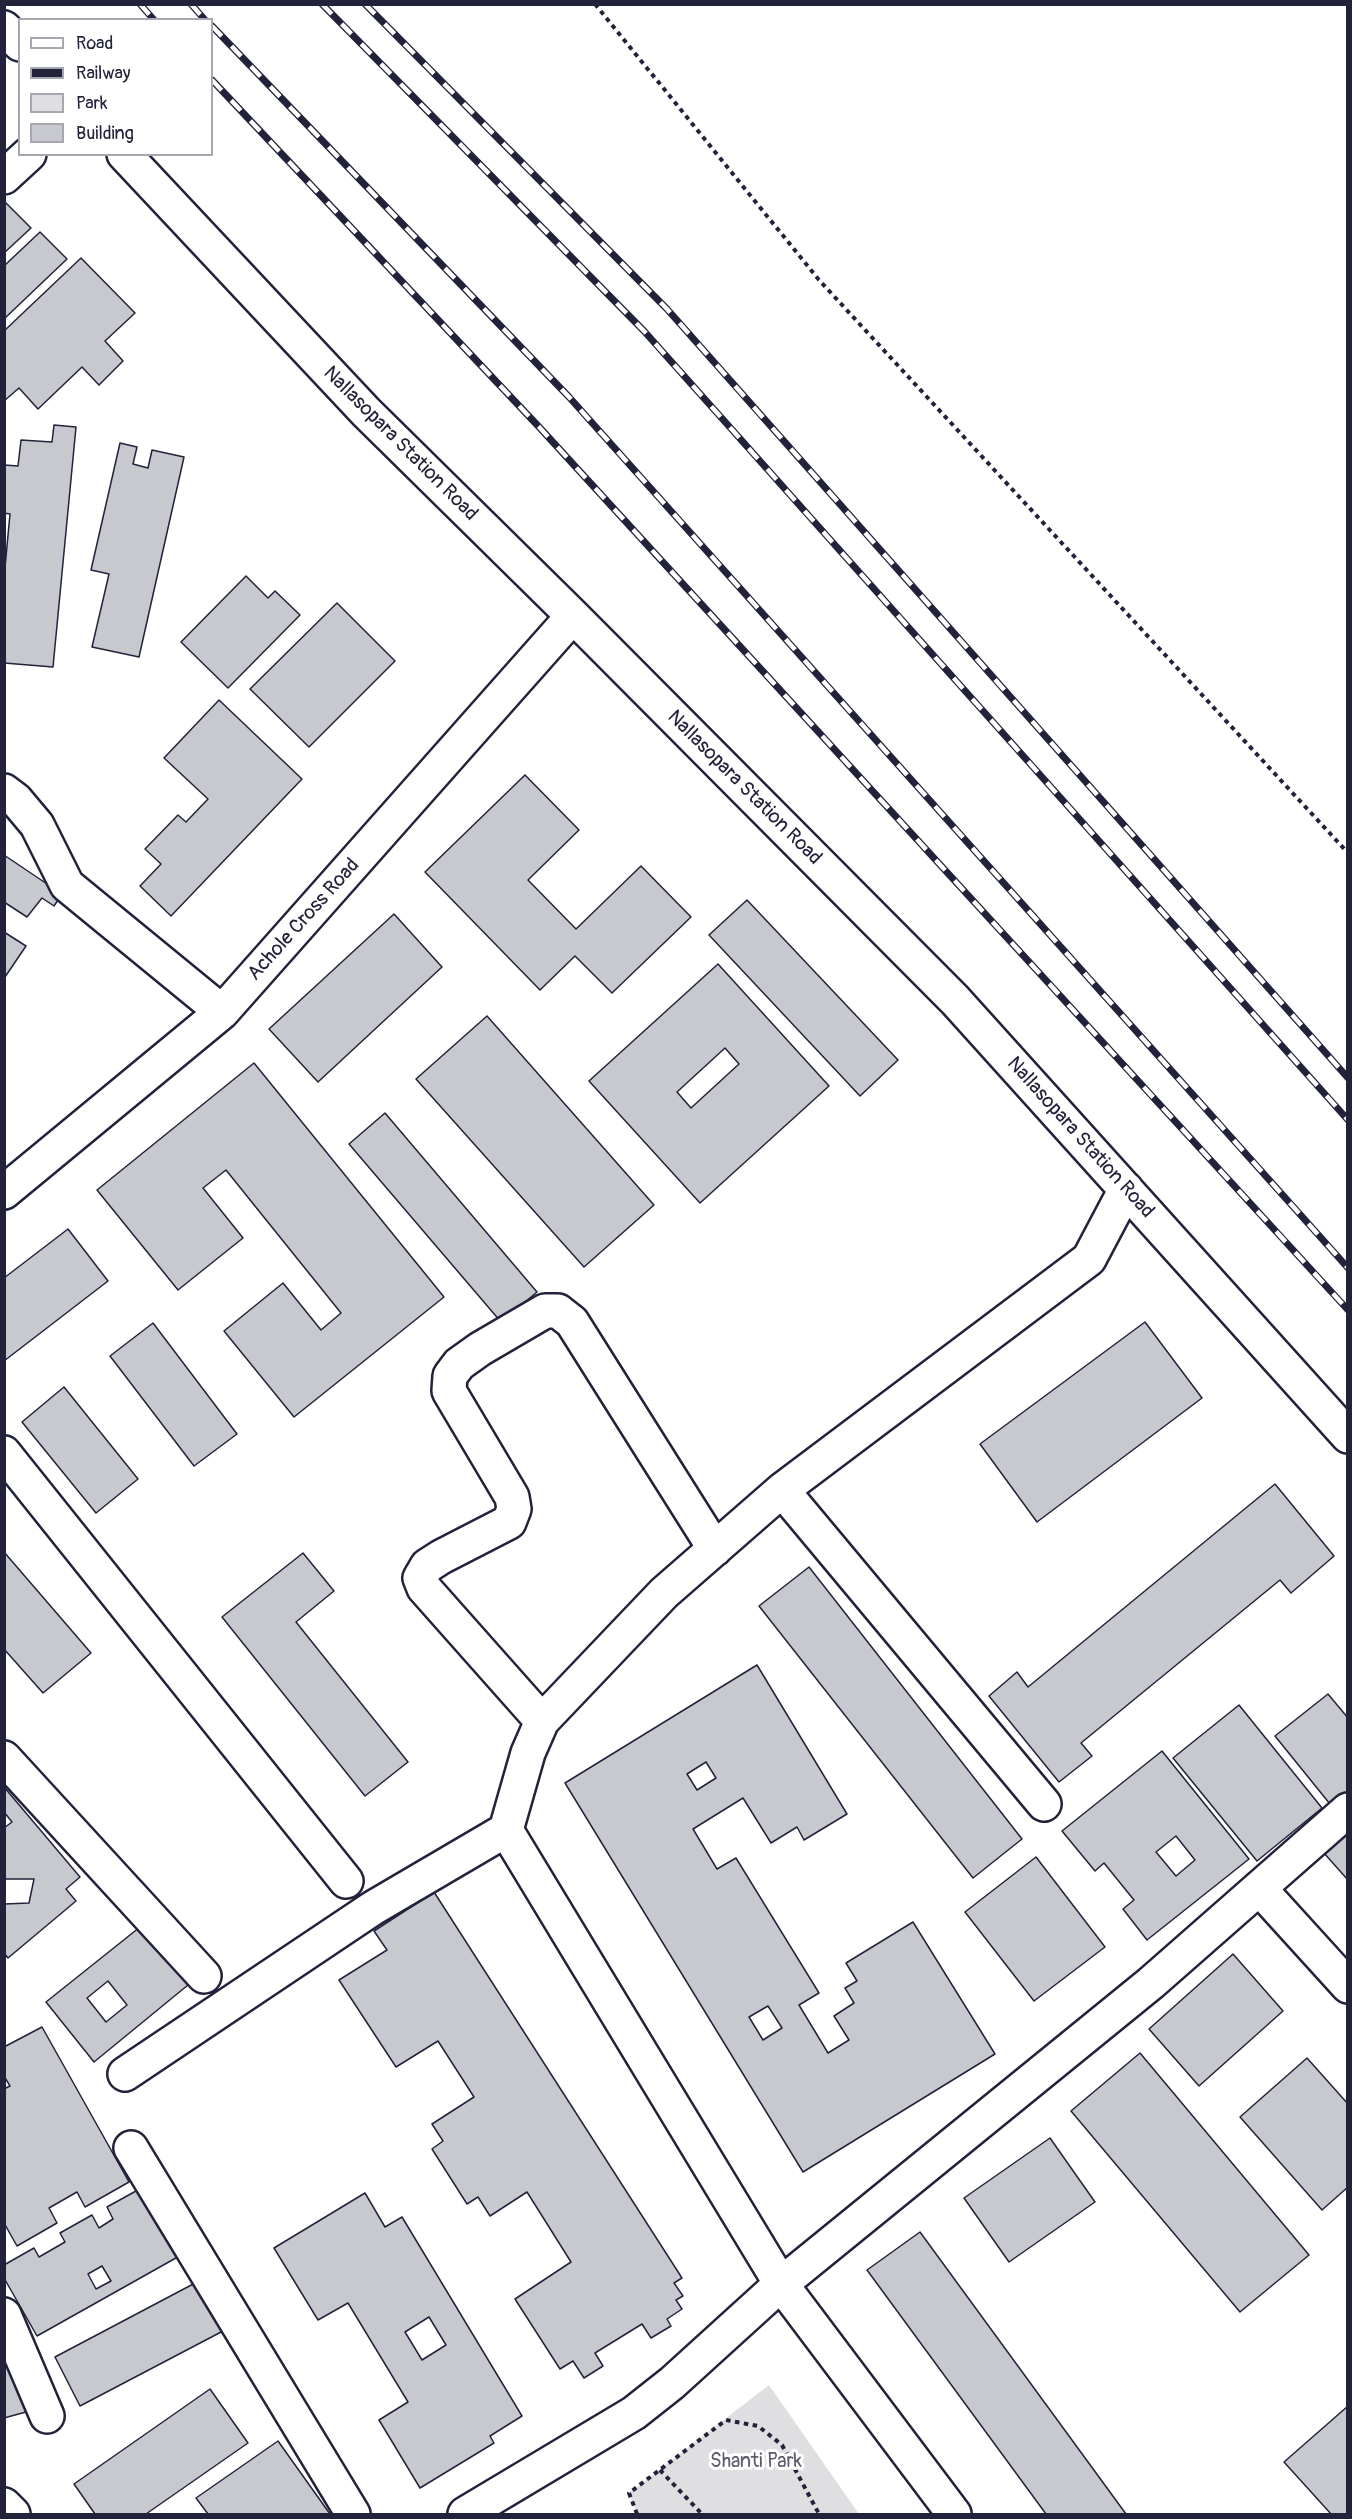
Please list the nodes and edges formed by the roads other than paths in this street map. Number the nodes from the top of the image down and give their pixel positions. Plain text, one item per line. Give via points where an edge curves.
1 (4, 28) edge
2 (18, 42) edge
3 (27, 156) edge
4 (126, 156) edge
5 (4, 177) edge
6 (573, 616) junction
7 (4, 791) edge
8 (222, 1012) junction
9 (1126, 1189) junction
10 (4, 1192) edge
11 (1347, 1437) edge
12 (4, 1452) edge
13 (782, 1491) junction
14 (715, 1548) junction
15 (542, 1721) junction
16 (4, 1758) edge
17 (1044, 1804) dead end
18 (1347, 1810) edge
19 (506, 1830) junction
20 (346, 1881) dead end
21 (1259, 1888) junction
22 (204, 1976) dead end
23 (1347, 1986) edge
24 (125, 2074) dead end
25 (131, 2148) dead end
26 (781, 2284) junction
27 (4, 2315) edge
28 (47, 2416) dead end
29 (4, 2505) edge
30 (13, 2514) edge
31 (353, 2514) edge
32 (465, 2514) edge
33 (954, 2514) edge

1 - 2 street
3 - 5 street
4 - 6 street, Nallasopara Station Road via 366,412
6 - 8 street, Achole Cross Road
6 - 9 street, Nallasopara Station Road via 955,1000
7 - 8 street via 36,825 67,885
8 - 10 street, Achole Cross Road
9 - 11 street, Nallasopara Station Road
9 - 13 street via 1089,1259
12 - 20 street
13 - 14 street
13 - 17 street
14 - 15 street via 664,1593
14 - 15 street via 572,1322 558,1311 545,1311 459,1364 450,1376 449,1391 512,1497 514,1509 508,1522 441,1557 427,1566 420,1578 424,1588
15 - 19 street via 528,1753
16 - 22 street
18 - 21 street
19 - 24 street via 373,1908
19 - 26 street
21 - 23 street
21 - 26 street via 1151,1983
25 - 31 street
26 - 32 street via 634,2413
26 - 33 street
27 - 28 street
29 - 30 street

